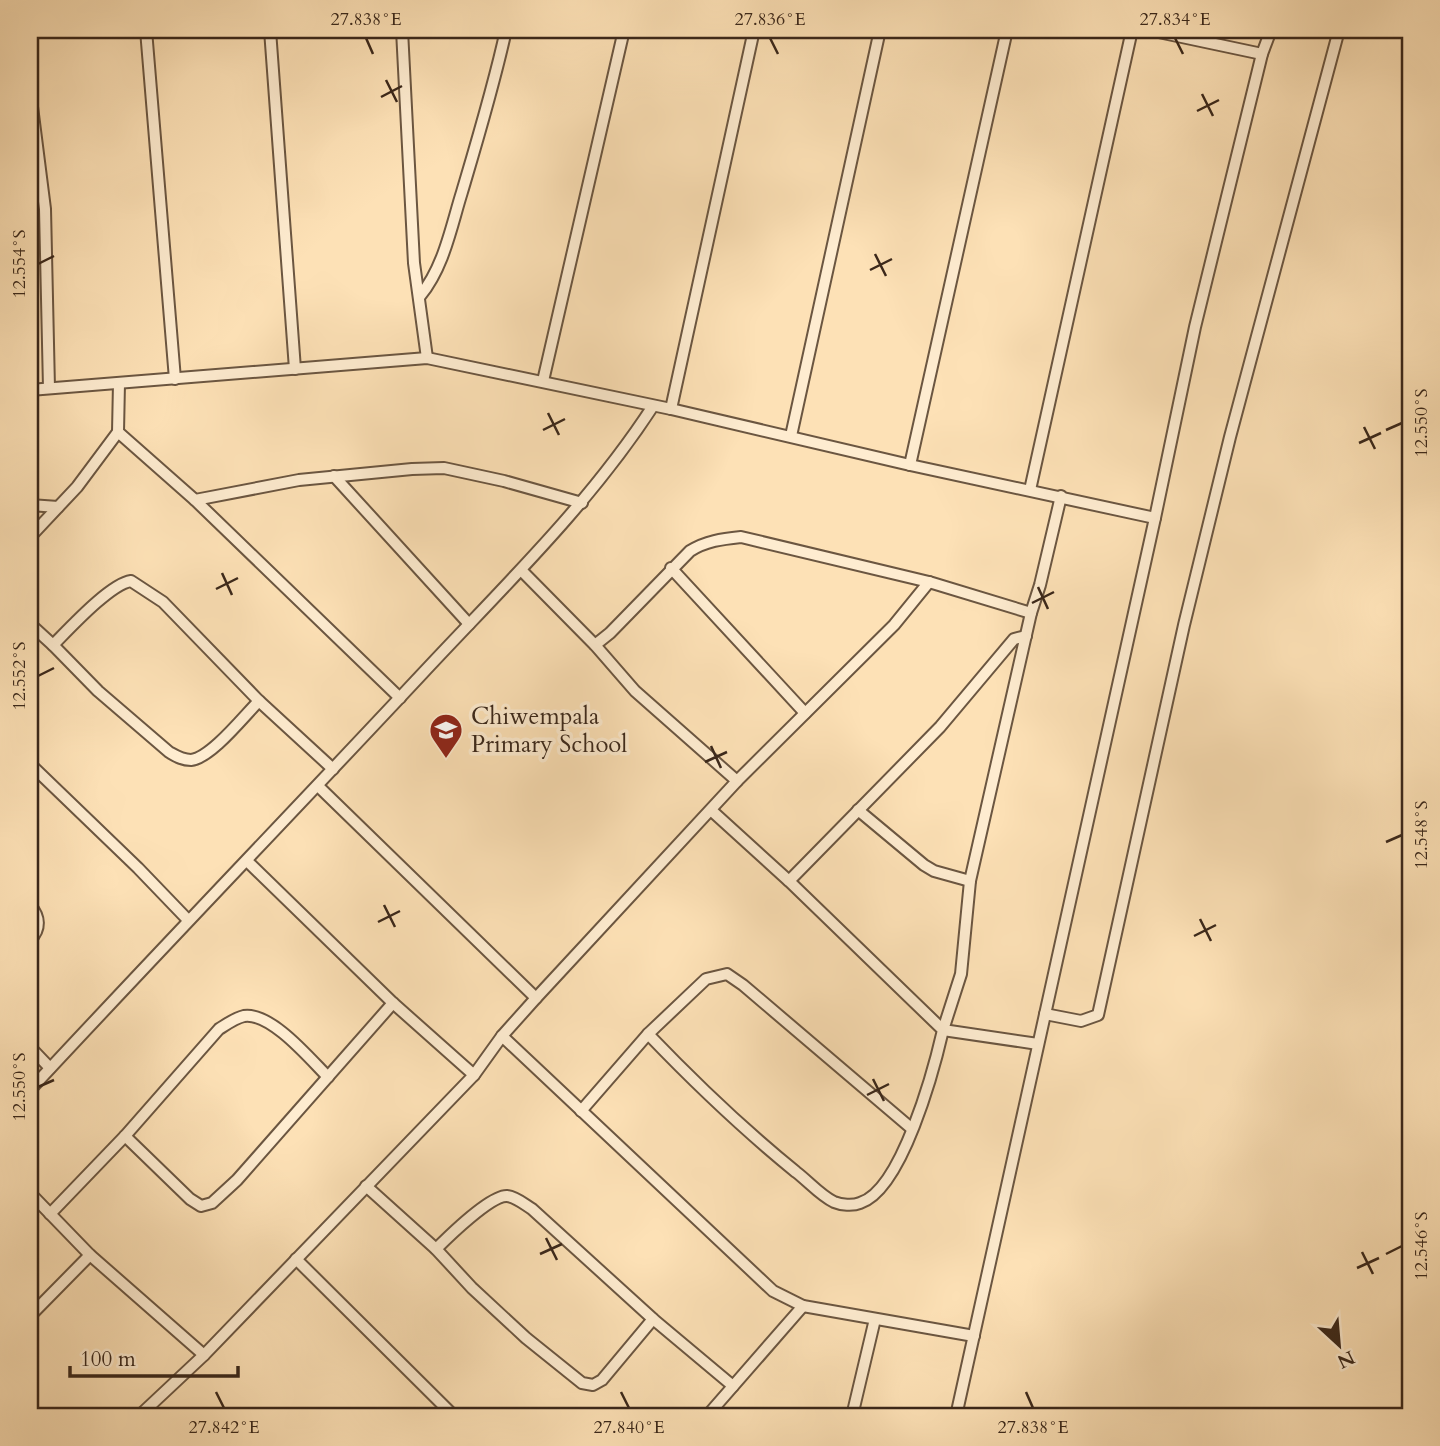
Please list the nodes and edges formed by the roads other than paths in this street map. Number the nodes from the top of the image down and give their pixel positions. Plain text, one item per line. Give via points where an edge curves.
1 (146, 30) edge
2 (270, 30) edge
3 (402, 30) edge
4 (506, 30) edge
5 (624, 30) edge
6 (754, 30) edge
7 (880, 30) edge
8 (1007, 30) edge
9 (1132, 30) edge
10 (1149, 30) edge
11 (1271, 30) edge
12 (1339, 30) edge
13 (1262, 54) junction
14 (30, 91) edge
15 (420, 296) junction
16 (427, 358) junction
17 (295, 369) junction
18 (175, 379) junction
19 (543, 381) junction
20 (118, 383) junction
21 (49, 388) junction
22 (30, 390) edge
23 (653, 406) junction
24 (671, 409) junction
25 (118, 432) junction
26 (791, 436) junction
27 (910, 465) junction
28 (334, 476) junction
29 (1030, 490) junction
30 (1061, 496) junction
31 (195, 500) junction
32 (582, 503) junction
33 (30, 505) edge
34 (58, 507) junction
35 (1155, 518) junction
36 (30, 537) edge
37 (671, 568) junction
38 (522, 571) junction
39 (929, 582) junction
40 (1031, 613) junction
41 (30, 624) edge
42 (469, 624) junction
43 (1026, 636) junction
44 (53, 645) junction
45 (595, 645) junction
46 (400, 698) junction
47 (259, 701) junction
48 (805, 713) junction
49 (30, 764) edge
50 (333, 768) junction
51 (737, 782) junction
52 (317, 786) junction
53 (858, 810) junction
54 (712, 811) junction
55 (247, 861) junction
56 (789, 881) junction
57 (970, 881) junction
58 (30, 905) edge
59 (188, 920) junction
60 (30, 940) edge
61 (536, 998) junction
62 (393, 1003) junction
63 (1045, 1014) junction
64 (943, 1030) junction
65 (648, 1034) junction
66 (502, 1036) junction
67 (1038, 1044) junction
68 (30, 1047) edge
69 (50, 1068) junction
70 (474, 1075) junction
71 (328, 1077) junction
72 (30, 1090) edge
73 (581, 1111) junction
74 (911, 1128) junction
75 (125, 1136) junction
76 (366, 1186) junction
77 (30, 1194) edge
78 (50, 1214) junction
79 (436, 1249) junction
80 (90, 1255) junction
81 (296, 1259) junction
82 (803, 1306) junction
83 (30, 1316) edge
84 (653, 1319) junction
85 (875, 1319) junction
86 (974, 1336) junction
87 (204, 1356) junction
88 (733, 1387) junction
89 (853, 1412) edge
90 (139, 1416) edge
91 (454, 1416) edge
92 (707, 1416) edge
93 (845, 1416) edge
94 (956, 1416) edge

1 - 18 street
2 - 17 street
3 - 15 street via 411,223
4 - 15 street via 447,240 435,276
5 - 19 street
6 - 24 street
7 - 26 street
8 - 27 street
9 - 29 street
10 - 13 street
11 - 13 street
12 - 63 street via 1210,518 1098,1015 1081,1021
13 - 35 street via 1195,327
14 - 21 street via 45,209
15 - 16 street
16 - 17 street
16 - 19 street
17 - 18 street
18 - 20 street
19 - 23 street
20 - 21 street
20 - 25 street
21 - 22 street
23 - 24 street
23 - 32 street
24 - 26 street
25 - 31 street
25 - 34 street
26 - 27 street
27 - 29 street
28 - 31 street
28 - 32 street via 444,468
28 - 42 street
29 - 30 street
30 - 35 street
30 - 40 street
31 - 46 street
32 - 38 street
33 - 34 street
34 - 36 street
35 - 63 street
37 - 39 street via 701,544 741,537
37 - 45 street
37 - 48 street
38 - 42 street
38 - 45 street
39 - 40 street
39 - 48 street via 894,625
40 - 43 street
41 - 44 street
42 - 46 street
43 - 53 street via 1014,639 940,727
43 - 57 street
44 - 47 street via 97,691 181,759 193,760 207,753
44 - 47 street via 108,593 131,581 170,609
45 - 51 street via 635,691
46 - 50 street
47 - 50 street
48 - 51 street
49 - 59 street
50 - 52 street
51 - 54 street
52 - 55 street
52 - 61 street
53 - 56 street
53 - 57 street via 923,865
54 - 56 street
54 - 61 street
55 - 59 street
55 - 62 street
56 - 64 street
57 - 64 street via 961,974
58 - 60 street via 39,924
59 - 69 street
61 - 66 street
62 - 70 street
62 - 71 street
63 - 67 street
64 - 67 street
64 - 74 street via 933,1073
65 - 73 street
65 - 74 street via 706,979 727,974
65 - 74 street via 710,1098 833,1202 862,1203 878,1190 899,1164
66 - 70 street
66 - 73 street
67 - 86 street
68 - 69 street
69 - 72 street
70 - 76 street
71 - 75 street via 274,1025 245,1016 219,1029
71 - 75 street via 212,1203 201,1206 190,1199
73 - 82 street via 773,1292
75 - 78 street
76 - 79 street
76 - 81 street
77 - 78 street
78 - 80 street
79 - 84 street via 494,1201 511,1196 532,1209
79 - 84 street via 526,1338 582,1383 593,1385 602,1380
80 - 83 street
80 - 87 street
81 - 87 street
81 - 91 street
82 - 85 street
82 - 88 street
84 - 88 street
85 - 86 street
85 - 89 street
86 - 94 street
87 - 90 street
88 - 92 street
89 - 93 street

